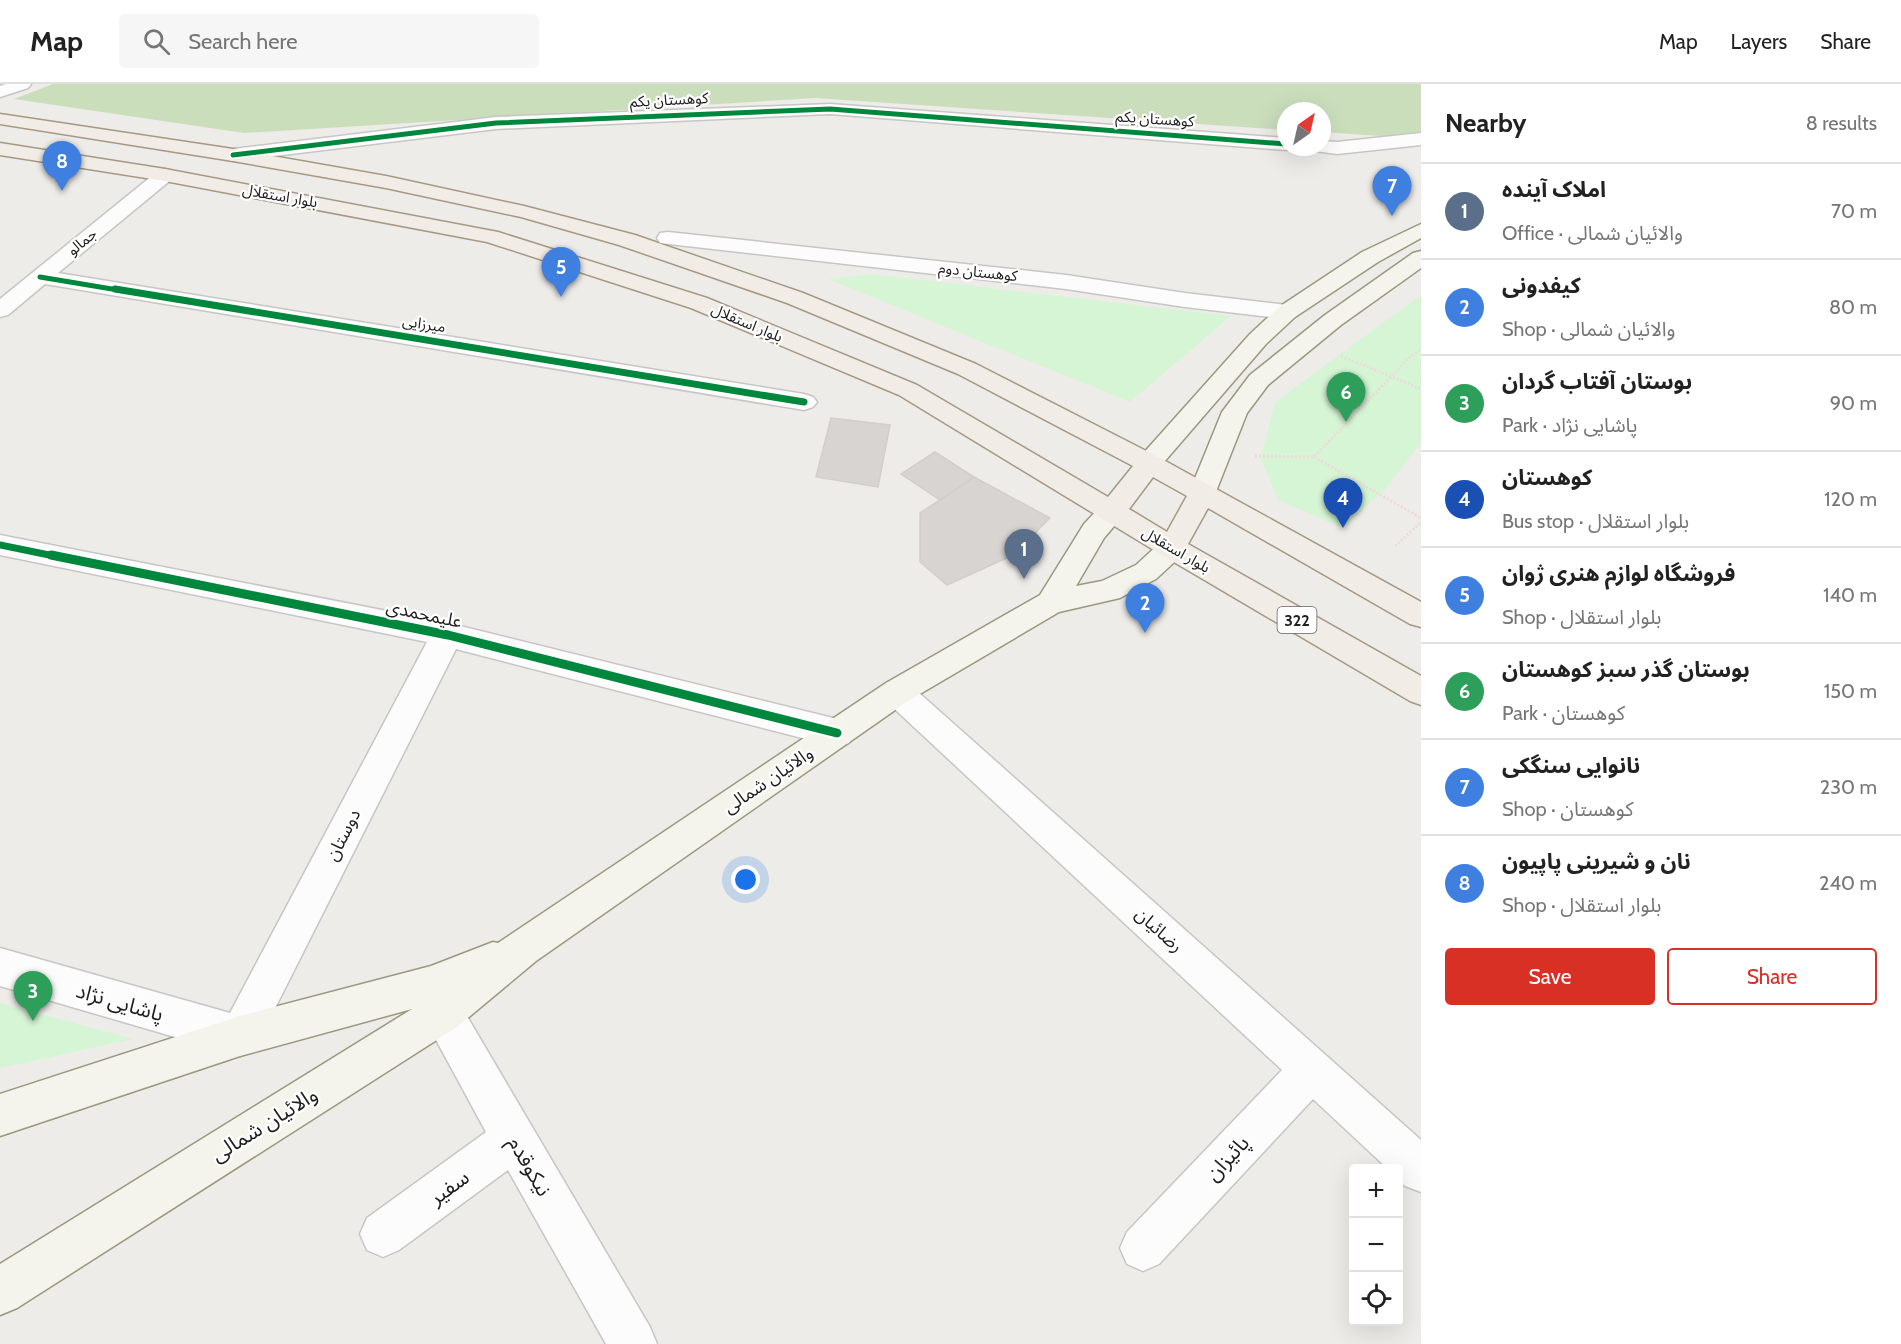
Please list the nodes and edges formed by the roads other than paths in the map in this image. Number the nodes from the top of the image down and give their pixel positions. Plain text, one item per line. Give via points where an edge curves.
1 (22, 84) edge
2 (0, 92) edge
3 (815, 92) dead end
4 (830, 109) junction
5 (0, 119) edge
6 (1421, 139) edge
7 (1277, 143) edge
8 (0, 148) edge
9 (1331, 148) edge
10 (1331, 148) edge
11 (233, 154) junction
12 (1411, 159) dead end
13 (165, 175) junction
14 (1421, 230) edge
15 (668, 238) dead end
16 (1421, 258) edge
17 (40, 277) junction
18 (1, 308) edge
19 (1287, 312) junction
20 (1333, 320) junction
21 (804, 402) dead end
22 (1149, 463) junction
23 (1203, 493) junction
24 (1112, 512) junction
25 (0, 546) edge
26 (1172, 548) junction
27 (1051, 603) junction
28 (1421, 616) edge
29 (448, 635) junction
30 (897, 692) junction
31 (1421, 692) edge
32 (837, 733) junction
33 (0, 967) edge
34 (437, 999) junction
35 (240, 1036) junction
36 (1312, 1069) junction
37 (0, 1115) edge
38 (514, 1139) junction
39 (1421, 1170) edge
40 (383, 1234) dead end
41 (1143, 1248) dead end
42 (0, 1291) edge
43 (633, 1344) edge

1 - 2 street
3 - 4 street
4 - 7 street, کوهستان یکم
4 - 11 street, کوهستان یکم via 496,123
5 - 11 main road, بلوار استقلال
6 - 9 street
8 - 13 main road, بلوار استقلال / 322
10 - 12 street
11 - 22 main road, بلوار استقلال via 524,212 627,240 795,298 967,369
13 - 17 street, جمالو
13 - 24 main road, بلوار استقلال / 322 via 491,236 699,303 908,390
14 - 19 main road via 1370,257
15 - 19 street, کوهستان دوم via 1065,282
16 - 20 main road
17 - 18 street, جمالو
17 - 21 street, میرزایی
19 - 20 main road
19 - 22 main road via 1257,339
20 - 23 main road via 1259,380 1235,412
22 - 23 main road, بلوار استقلال
22 - 24 main road
23 - 26 main road
23 - 28 main road, بلوار استقلال
24 - 26 main road, بلوار استقلال / 322
24 - 27 main road, والائیان شمالی via 1094,531
25 - 29 street, علیمحمدی
26 - 27 main road, والائیان شمالی via 1146,572 1109,590
26 - 31 main road, بلوار استقلال / 322
27 - 30 main road, والائیان شمالی
29 - 32 street, علیمحمدی
29 - 35 street, دوستان
30 - 32 main road, والائیان شمالی
30 - 36 street, رضائیان
32 - 34 main road, والائیان شمالی via 522,948
33 - 35 street, پاشایی نژاد
34 - 35 main road, والائیان شمالی
34 - 38 street, نیکوقدم
34 - 42 main road, والائیان شمالی
35 - 37 main road, والائیان شمالی
36 - 39 street, رضائیان
36 - 41 street, پائیزان
38 - 40 street, سفیر
38 - 43 street, نیکوقدم

